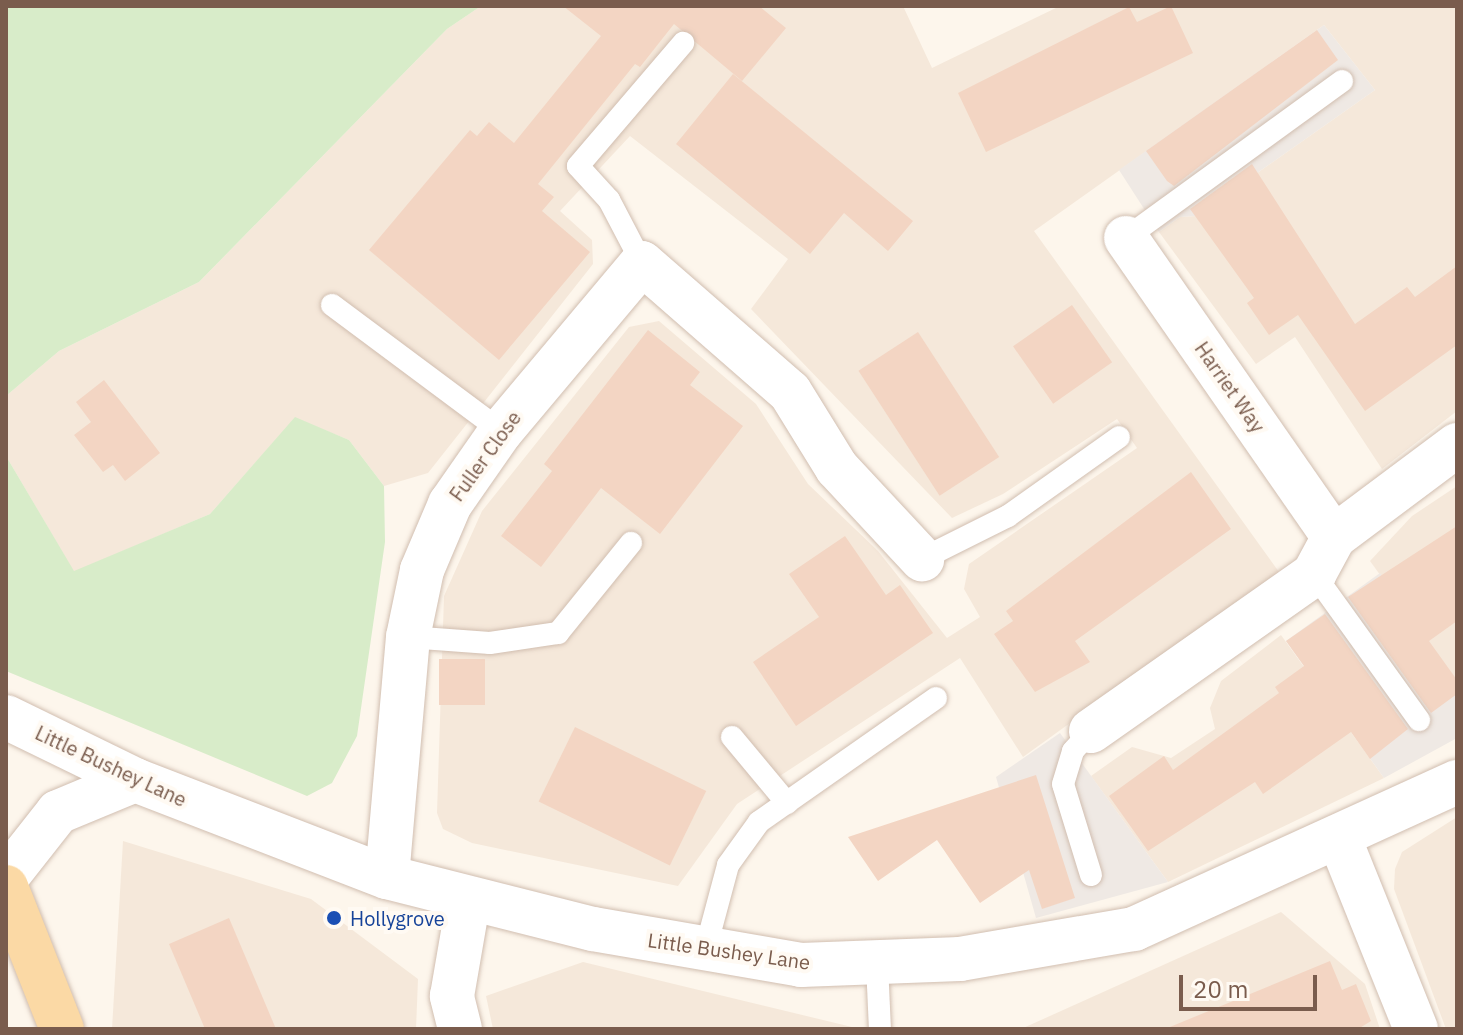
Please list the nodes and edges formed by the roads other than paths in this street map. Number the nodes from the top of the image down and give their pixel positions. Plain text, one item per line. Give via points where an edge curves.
1 (683, 43) dead end
2 (1342, 81) dead end
3 (1126, 238) joint
4 (642, 263) junction
5 (332, 305) dead end
6 (501, 431) junction
7 (1119, 437) dead end
8 (1457, 445) edge
9 (631, 543) dead end
10 (1324, 555) junction
11 (922, 559) joint
12 (408, 637) junction
13 (936, 698) dead end
14 (6, 717) edge
15 (1419, 720) dead end
16 (1091, 731) joint
17 (732, 737) dead end
18 (135, 780) junction
19 (1457, 782) edge
20 (787, 803) junction
21 (1340, 840) junction
22 (1091, 875) dead end
23 (387, 877) junction
24 (6, 878) edge
25 (6, 887) edge
26 (469, 898) junction
27 (705, 951) junction
28 (877, 964) junction
29 (62, 1029) edge
30 (460, 1029) edge
31 (880, 1029) edge
32 (1416, 1029) edge

1 - 4 lane via 578,166 609,200
2 - 3 lane
3 - 10 street, Harriet Way
4 - 6 street, Fuller Close
4 - 11 street via 790,392 837,468
5 - 6 lane
6 - 12 street, Fuller Close via 450,504 422,570
7 - 11 lane via 1008,516
8 - 10 street
9 - 12 lane via 558,633 490,643
10 - 15 lane
10 - 16 street
12 - 23 street, Fuller Close
13 - 20 lane
14 - 18 street, Little Bushey Lane
16 - 22 lane via 1073,751 1063,784
17 - 20 lane
18 - 23 street, Little Bushey Lane
18 - 24 street via 58,812
19 - 21 street, Little Bushey Lane
20 - 27 lane via 759,822 728,865
21 - 28 street, Little Bushey Lane via 1134,929 1051,948
21 - 32 street
23 - 26 street, Little Bushey Lane
25 - 29 main road
26 - 27 street, Little Bushey Lane
26 - 30 street via 452,996
27 - 28 street, Little Bushey Lane via 801,965
28 - 31 lane

